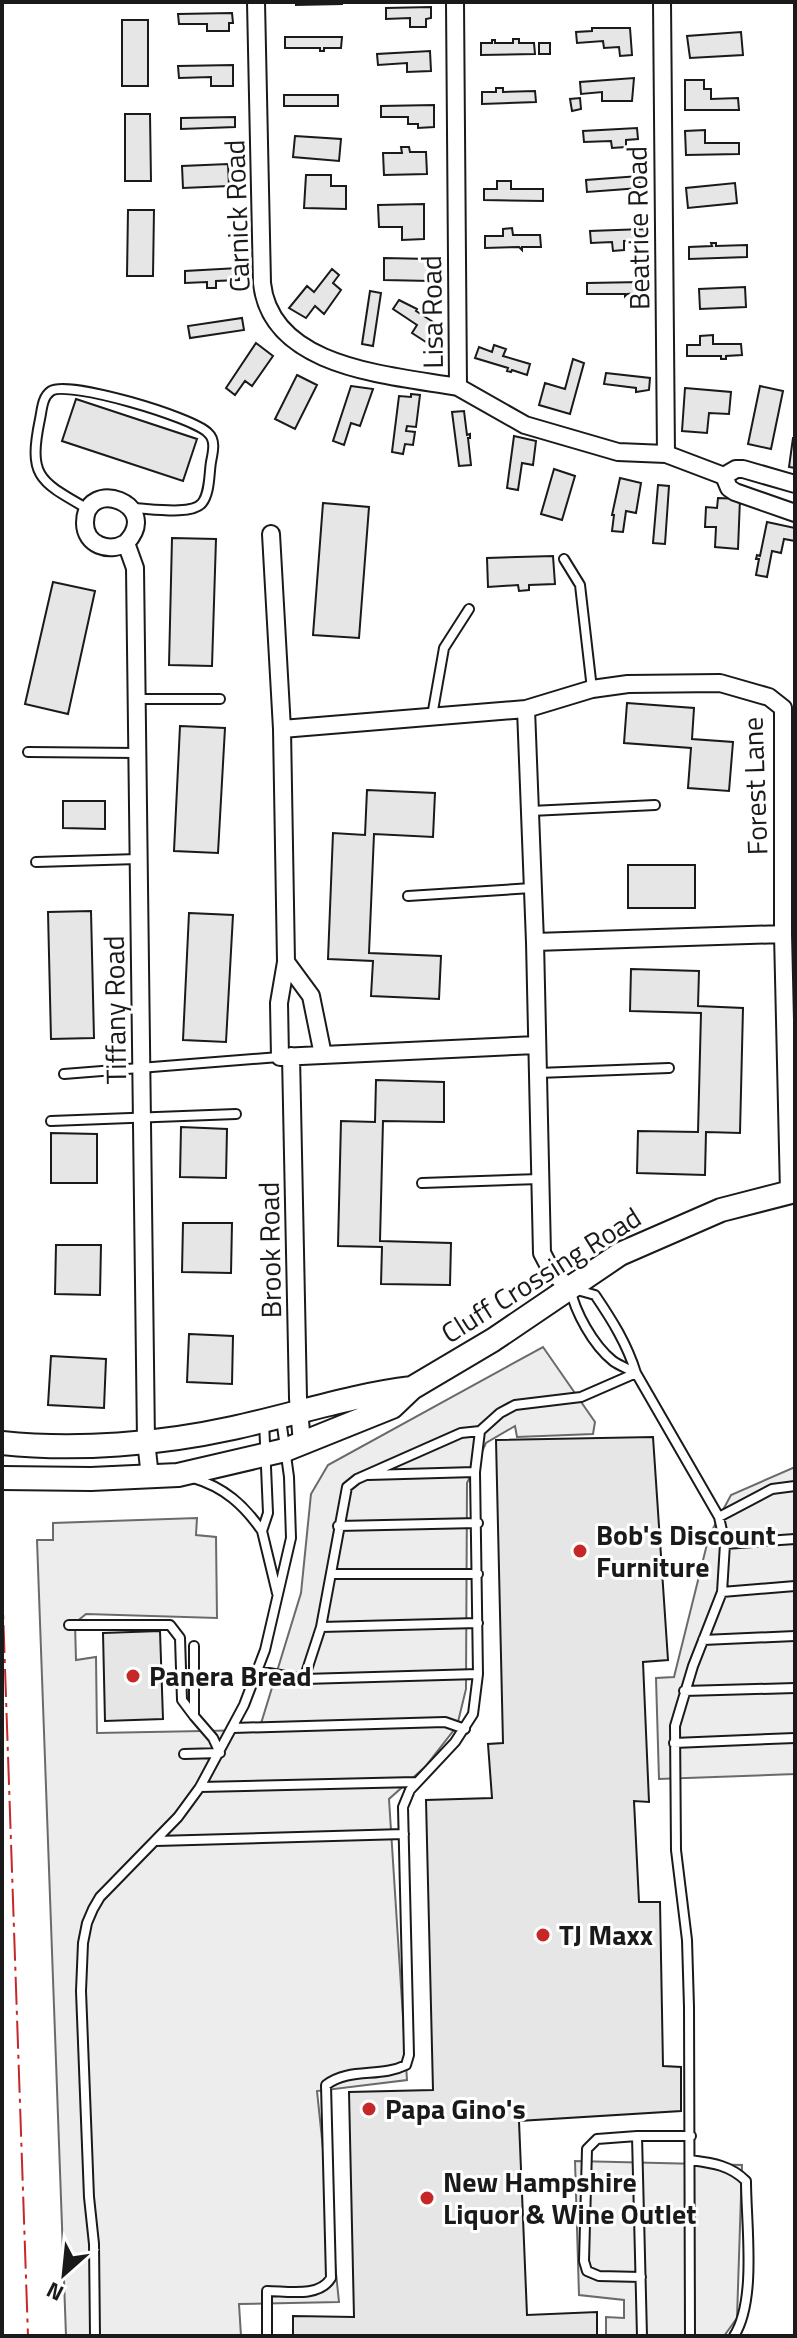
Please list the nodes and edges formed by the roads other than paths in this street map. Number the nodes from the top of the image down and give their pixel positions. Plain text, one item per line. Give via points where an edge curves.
1 (256, 2) edge
2 (455, 2) edge
3 (662, 2) edge
4 (458, 387) junction
5 (666, 454) junction
6 (724, 476) junction
7 (795, 484) edge
8 (131, 508) junction
9 (89, 509) junction
10 (795, 513) edge
11 (271, 534) dead end
12 (126, 543) junction
13 (564, 559) dead end
14 (469, 609) dead end
15 (592, 689) junction
16 (137, 699) junction
17 (220, 699) dead end
18 (526, 709) junction
19 (431, 717) junction
20 (282, 729) junction
21 (28, 752) dead end
22 (138, 753) junction
23 (655, 805) dead end
24 (531, 811) junction
25 (139, 859) junction
26 (36, 862) dead end
27 (533, 888) junction
28 (408, 896) dead end
29 (783, 934) junction
30 (535, 942) junction
31 (286, 962) junction
32 (537, 1045) junction
33 (323, 1055) junction
34 (286, 1057) junction
35 (142, 1067) junction
36 (669, 1068) dead end
37 (538, 1073) junction
38 (64, 1074) dead end
39 (236, 1114) dead end
40 (142, 1118) junction
41 (51, 1121) dead end
42 (541, 1179) junction
43 (422, 1183) dead end
44 (792, 1191) edge
45 (570, 1288) junction
46 (636, 1373) junction
47 (412, 1388) junction
48 (281, 1417) junction
49 (480, 1431) junction
50 (146, 1441) junction
51 (2, 1443) edge
52 (284, 1449) junction
53 (475, 1472) junction
54 (181, 1474) junction
55 (364, 1475) junction
56 (150, 1477) junction
57 (2, 1478) edge
58 (795, 1486) edge
59 (719, 1517) junction
60 (478, 1523) junction
61 (338, 1526) junction
62 (262, 1531) junction
63 (795, 1539) edge
64 (725, 1544) junction
65 (332, 1574) junction
66 (478, 1574) junction
67 (795, 1586) edge
68 (722, 1592) junction
69 (277, 1594) junction
70 (478, 1623) junction
71 (69, 1625) dead end
72 (321, 1627) junction
73 (795, 1636) edge
74 (703, 1640) junction
75 (194, 1646) dead end
76 (257, 1671) junction
77 (478, 1674) junction
78 (304, 1679) junction
79 (795, 1688) edge
80 (684, 1691) junction
81 (194, 1716) junction
82 (233, 1728) junction
83 (465, 1729) junction
84 (795, 1738) edge
85 (674, 1743) junction
86 (220, 1753) junction
87 (184, 1754) dead end
88 (416, 1782) junction
89 (200, 1787) junction
90 (404, 1834) junction
91 (156, 1841) junction
92 (637, 2136) junction
93 (691, 2136) junction
94 (690, 2160) junction
95 (641, 2277) junction
96 (95, 2336) edge
97 (267, 2336) edge
98 (642, 2336) edge
99 (690, 2336) edge
100 (734, 2336) edge

1 - 4 street, Carnick Road via 262,283 269,312 287,335 313,353 379,373
2 - 4 street, Lisa Road
3 - 5 street, Beatrice Road
4 - 5 street, Lisa Road via 525,425 618,452
5 - 6 street, Lisa Road
6 - 7 street, Lisa Road via 743,469
6 - 10 street, Lisa Road via 735,492
8 - 9 street via 110,497
8 - 9 lane via 182,511 202,503 214,444 209,433 84,389 52,390 45,397 33,452 37,469 49,484
8 - 12 street, Tiffany Road via 136,523
9 - 12 street via 85,525 98,546
11 - 20 street, Brook Road
12 - 16 street, Tiffany Road via 135,568
13 - 15 lane via 580,585
14 - 19 lane via 444,648
15 - 18 street, Forest Lane
15 - 29 street, Forest Lane via 720,683 769,697 783,708
16 - 17 lane
16 - 22 street, Tiffany Road
18 - 19 street, Forest Lane
18 - 24 street
19 - 20 street, Forest Lane
20 - 31 street, Brook Road
21 - 22 lane
22 - 25 street, Tiffany Road
23 - 24 lane
24 - 27 street
25 - 26 lane
25 - 35 street, Tiffany Road
27 - 28 lane
27 - 30 street
29 - 30 street
29 - 44 street, Forest Lane
30 - 32 street
31 - 33 street via 311,996
31 - 34 street, Brook Road via 279,1003
32 - 33 street
32 - 37 street
33 - 34 street
34 - 35 lane
34 - 48 street, Brook Road
35 - 38 lane
35 - 40 street, Tiffany Road
36 - 37 lane
37 - 42 street
39 - 40 lane
40 - 41 lane
40 - 50 street, Tiffany Road
42 - 43 lane
42 - 45 street via 542,1253 552,1272
44 - 45 street, Cluff Crossing Road via 721,1210 664,1233 620,1254
45 - 46 lane via 597,1343
45 - 46 lane via 595,1295 629,1348
45 - 47 street, Cluff Crossing Road
46 - 49 lane via 581,1397 515,1405
46 - 59 lane
47 - 48 street, Cluff Crossing Road
47 - 52 street, Cluff Crossing Road via 392,1407
48 - 50 street, Cluff Crossing Road
48 - 52 street, Brook Road
48 - 52 lane
49 - 53 lane
49 - 55 lane via 461,1433
50 - 51 street, Cluff Crossing Road
50 - 56 street, Tiffany Road
52 - 54 street, Cluff Crossing Road
52 - 62 lane
52 - 69 lane via 291,1538
53 - 55 lane
53 - 60 lane
54 - 56 street, Cluff Crossing Road
54 - 62 lane via 236,1499
55 - 61 lane via 347,1487
56 - 57 street, Cluff Crossing Road
58 - 59 lane via 772,1489
59 - 64 lane
60 - 61 lane
60 - 66 lane
61 - 65 lane
62 - 69 lane
63 - 64 lane
64 - 68 lane
65 - 66 lane
65 - 72 lane
66 - 70 lane
67 - 68 lane
68 - 74 lane
69 - 76 lane
70 - 72 lane
70 - 77 lane
71 - 81 lane via 170,1625 180,1638 182,1700
72 - 78 lane
73 - 74 lane
74 - 80 lane
75 - 81 lane
76 - 78 lane
76 - 82 lane
77 - 78 lane
77 - 83 lane via 473,1714
79 - 80 lane
80 - 85 lane
81 - 86 lane
82 - 83 lane via 445,1722
82 - 86 lane
83 - 88 lane
84 - 85 lane
85 - 93 lane via 676,1850 687,1940
86 - 87 lane
86 - 89 lane
88 - 89 lane
88 - 90 lane via 404,1799
89 - 91 lane
90 - 91 lane
90 - 97 lane via 409,2055 406,2065 395,2071 348,2074 326,2085 331,2278 318,2290 267,2291
91 - 96 lane via 100,1897 83,1943
92 - 93 lane
92 - 95 lane
92 - 95 lane via 597,2139 587,2149 584,2261 587,2271 599,2276
93 - 94 lane
94 - 99 lane
94 - 100 lane via 727,2167 746,2181 748,2295
95 - 98 lane

